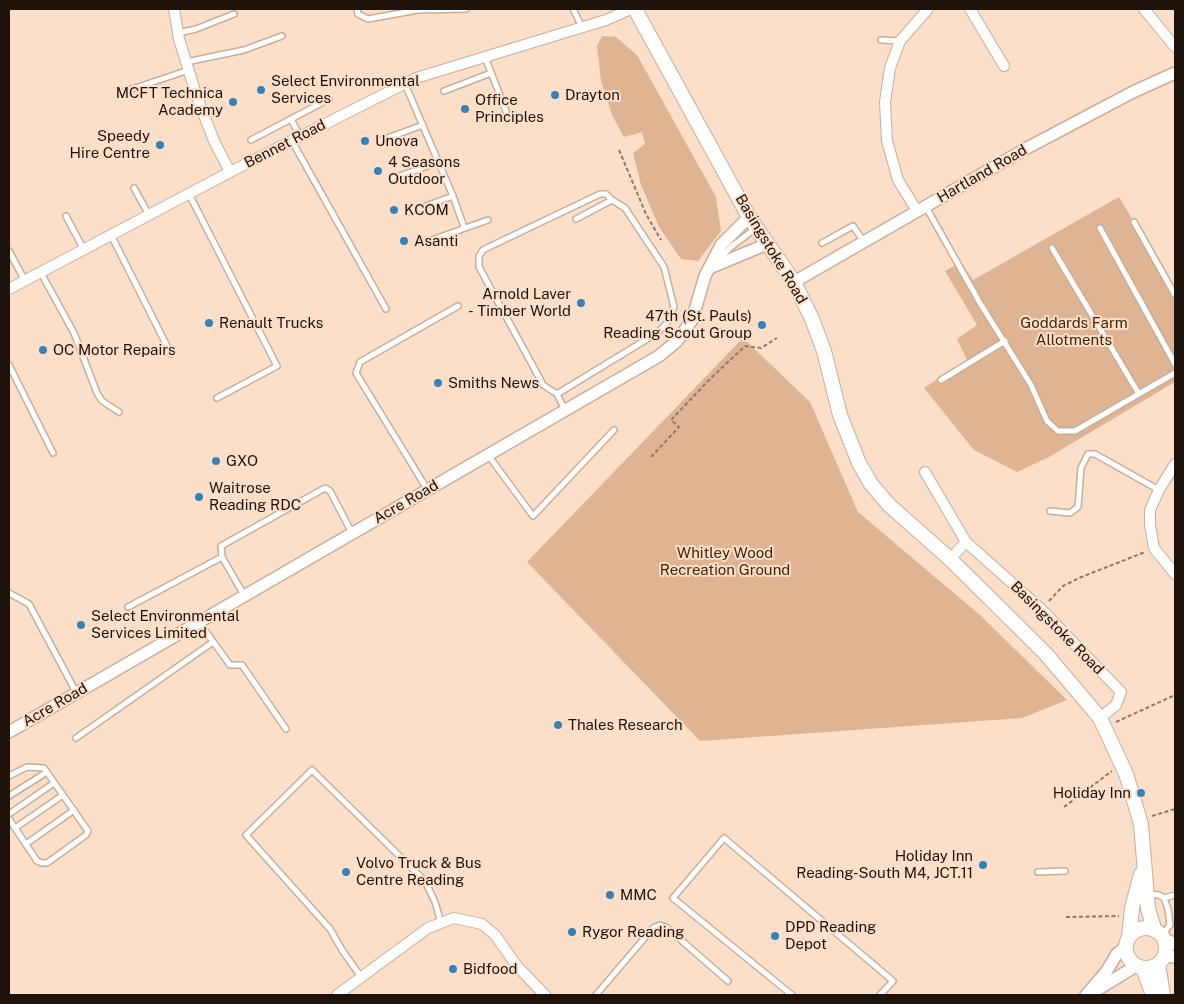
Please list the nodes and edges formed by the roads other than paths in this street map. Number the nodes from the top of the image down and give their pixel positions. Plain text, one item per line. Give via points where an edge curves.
1 (174, 9) edge
2 (357, 9) edge
3 (466, 9) edge
4 (573, 9) edge
5 (630, 9) edge
6 (635, 9) edge
7 (928, 9) edge
8 (970, 9) edge
9 (1144, 9) edge
10 (234, 14) dead end
11 (582, 27) junction
12 (178, 33) junction
13 (282, 36) dead end
14 (881, 40) dead end
15 (900, 42) junction
16 (1175, 47) edge
17 (485, 56) junction
18 (187, 66) junction
19 (1004, 66) dead end
20 (491, 73) junction
21 (1175, 74) edge
22 (405, 84) junction
23 (444, 91) dead end
24 (120, 93) dead end
25 (328, 99) dead end
26 (506, 111) dead end
27 (291, 119) junction
28 (423, 125) junction
29 (296, 138) junction
30 (250, 140) dead end
31 (378, 141) dead end
32 (439, 162) junction
33 (230, 172) junction
34 (394, 178) dead end
35 (134, 188) dead end
36 (190, 194) junction
37 (453, 196) junction
38 (612, 200) junction
39 (921, 209) junction
40 (409, 212) dead end
41 (66, 216) dead end
42 (149, 216) junction
43 (576, 219) dead end
44 (488, 220) dead end
45 (753, 222) junction
46 (1134, 222) dead end
47 (464, 227) junction
48 (1100, 228) dead end
49 (111, 236) junction
50 (423, 242) dead end
51 (865, 242) junction
52 (822, 243) dead end
53 (767, 244) junction
54 (1052, 248) dead end
55 (84, 250) junction
56 (9, 251) edge
57 (712, 267) junction
58 (41, 273) junction
59 (25, 281) junction
60 (794, 282) junction
61 (9, 289) edge
62 (1175, 295) edge
63 (458, 306) dead end
64 (386, 309) dead end
65 (1005, 341) junction
66 (171, 354) dead end
67 (1175, 364) edge
68 (9, 366) edge
69 (1175, 373) edge
70 (941, 380) dead end
71 (557, 394) junction
72 (1139, 394) junction
73 (217, 398) dead end
74 (565, 410) junction
75 (119, 412) dead end
76 (614, 430) dead end
77 (53, 453) dead end
78 (488, 454) junction
79 (1175, 464) edge
80 (926, 472) dead end
81 (427, 489) junction
82 (1159, 490) junction
83 (1050, 512) dead end
84 (352, 533) junction
85 (966, 542) junction
86 (222, 557) junction
87 (950, 559) junction
88 (1175, 574) edge
89 (9, 593) edge
90 (244, 596) junction
91 (128, 607) dead end
92 (198, 622) junction
93 (213, 642) junction
94 (77, 692) junction
95 (1103, 724) junction
96 (286, 729) dead end
97 (9, 732) edge
98 (76, 738) dead end
99 (47, 772) junction
100 (9, 776) edge
101 (54, 782) junction
102 (63, 795) junction
103 (9, 796) edge
104 (74, 810) junction
105 (9, 814) edge
106 (9, 819) edge
107 (15, 828) junction
108 (26, 844) junction
109 (1145, 853) junction
110 (1038, 872) dead end
111 (1065, 872) dead end
112 (1147, 894) junction
113 (1175, 895) edge
114 (1164, 898) junction
115 (441, 923) junction
116 (1164, 937) edge
117 (1128, 941) junction
118 (1166, 959) edge
119 (1140, 967) junction
120 (362, 977) junction
121 (728, 980) dead end
122 (337, 995) edge
123 (545, 995) edge
124 (596, 995) edge
125 (792, 995) edge
126 (880, 995) edge
127 (1087, 995) edge
128 (1153, 995) edge
129 (1163, 995) edge

1 - 12 street
2 - 3 lane via 358,14 368,19 418,10
4 - 11 lane
5 - 11 street, Bennet Road
6 - 45 main road, Basingstoke Road
7 - 15 street
8 - 19 street
9 - 16 street
10 - 12 lane
11 - 17 street, Bennet Road
12 - 18 street
13 - 18 lane
14 - 15 lane
15 - 39 street via 890,68 886,94 887,141 898,180
17 - 20 lane
17 - 22 street, Bennet Road
18 - 24 lane
18 - 33 street via 214,141
20 - 23 lane
20 - 26 lane
21 - 39 street, Hartland Road via 1133,92 1027,148
22 - 28 lane
22 - 29 street, Bennet Road
25 - 27 lane
27 - 29 lane
27 - 30 lane
28 - 31 lane
28 - 32 lane
29 - 33 street, Bennet Road
29 - 64 lane
32 - 34 lane
32 - 37 lane
33 - 36 street, Bennet Road
35 - 42 lane
36 - 42 street, Bennet Road
36 - 73 lane via 277,366
37 - 40 lane
37 - 47 lane
38 - 43 lane
38 - 71 lane via 625,208 664,267 674,308 667,324 649,339
38 - 71 lane via 606,194 600,194 483,250 478,256 479,267 543,385
39 - 51 street, Hartland Road
39 - 65 lane
41 - 55 lane
42 - 49 street, Bennet Road
44 - 47 lane
45 - 53 main road, Basingstoke Road
45 - 57 street, Acre Road via 724,240
46 - 62 lane
47 - 50 lane
48 - 67 lane
49 - 55 street, Bennet Road
49 - 66 lane
51 - 52 lane via 853,226
51 - 60 street, Hartland Road
53 - 57 street
53 - 60 main road, Basingstoke Road
54 - 72 lane
55 - 58 street, Bennet Road
56 - 59 lane
57 - 74 street, Acre Road via 692,320 677,341 659,356
58 - 59 street, Bennet Road
58 - 75 lane via 77,339 96,393
59 - 61 street, Bennet Road
60 - 87 main road, Basingstoke Road via 824,351 840,415 858,463 889,506
63 - 81 lane via 360,362 356,373
65 - 70 lane
65 - 72 lane via 1031,386 1046,421 1058,431 1076,431
68 - 77 lane
69 - 72 lane
71 - 74 lane
74 - 78 street, Acre Road
76 - 78 lane via 533,516
78 - 81 street, Acre Road
79 - 82 street
80 - 85 street, Basingstoke Road
81 - 84 street, Acre Road
82 - 83 lane via 1095,454 1088,454 1081,468 1078,507 1070,513
82 - 88 street via 1150,510 1154,548
84 - 86 lane via 325,488 221,546
84 - 90 street, Acre Road
85 - 87 street
85 - 95 street, Basingstoke Road via 1041,609 1121,692
86 - 90 lane
86 - 91 lane
87 - 95 main road, Basingstoke Road via 1046,653
89 - 94 lane via 29,604
90 - 92 street, Acre Road
92 - 93 lane
92 - 94 street, Acre Road
93 - 96 lane via 230,665 242,665
93 - 98 lane
94 - 97 street, Acre Road
95 - 109 main road, Basingstoke Road via 1133,795
99 - 100 lane via 38,766 27,767
99 - 101 lane
99 - 103 lane
101 - 102 lane
101 - 105 lane
102 - 104 lane
102 - 107 lane
104 - 108 lane
104 - 108 lane via 86,826 86,835 47,863 37,861
106 - 107 lane
107 - 108 lane
109 - 112 main road, Basingstoke Road
109 - 117 main road, Basingstoke Road
110 - 111 lane
112 - 114 lane
112 - 116 main road, Basingstoke Road via 1148,909
113 - 114 lane
114 - 116 lane via 1170,925
115 - 120 street via 428,928
115 - 120 lane via 425,881 312,770 246,835 330,929
115 - 123 street via 454,918 482,924
116 - 117 main road via 1136,931
116 - 118 main road
117 - 119 main road via 1129,959
117 - 127 street
118 - 119 main road via 1150,968
118 - 129 main road
119 - 127 street via 1113,978
119 - 128 main road
120 - 122 street
121 - 124 lane via 660,925
125 - 126 lane via 673,898 724,838 893,981

